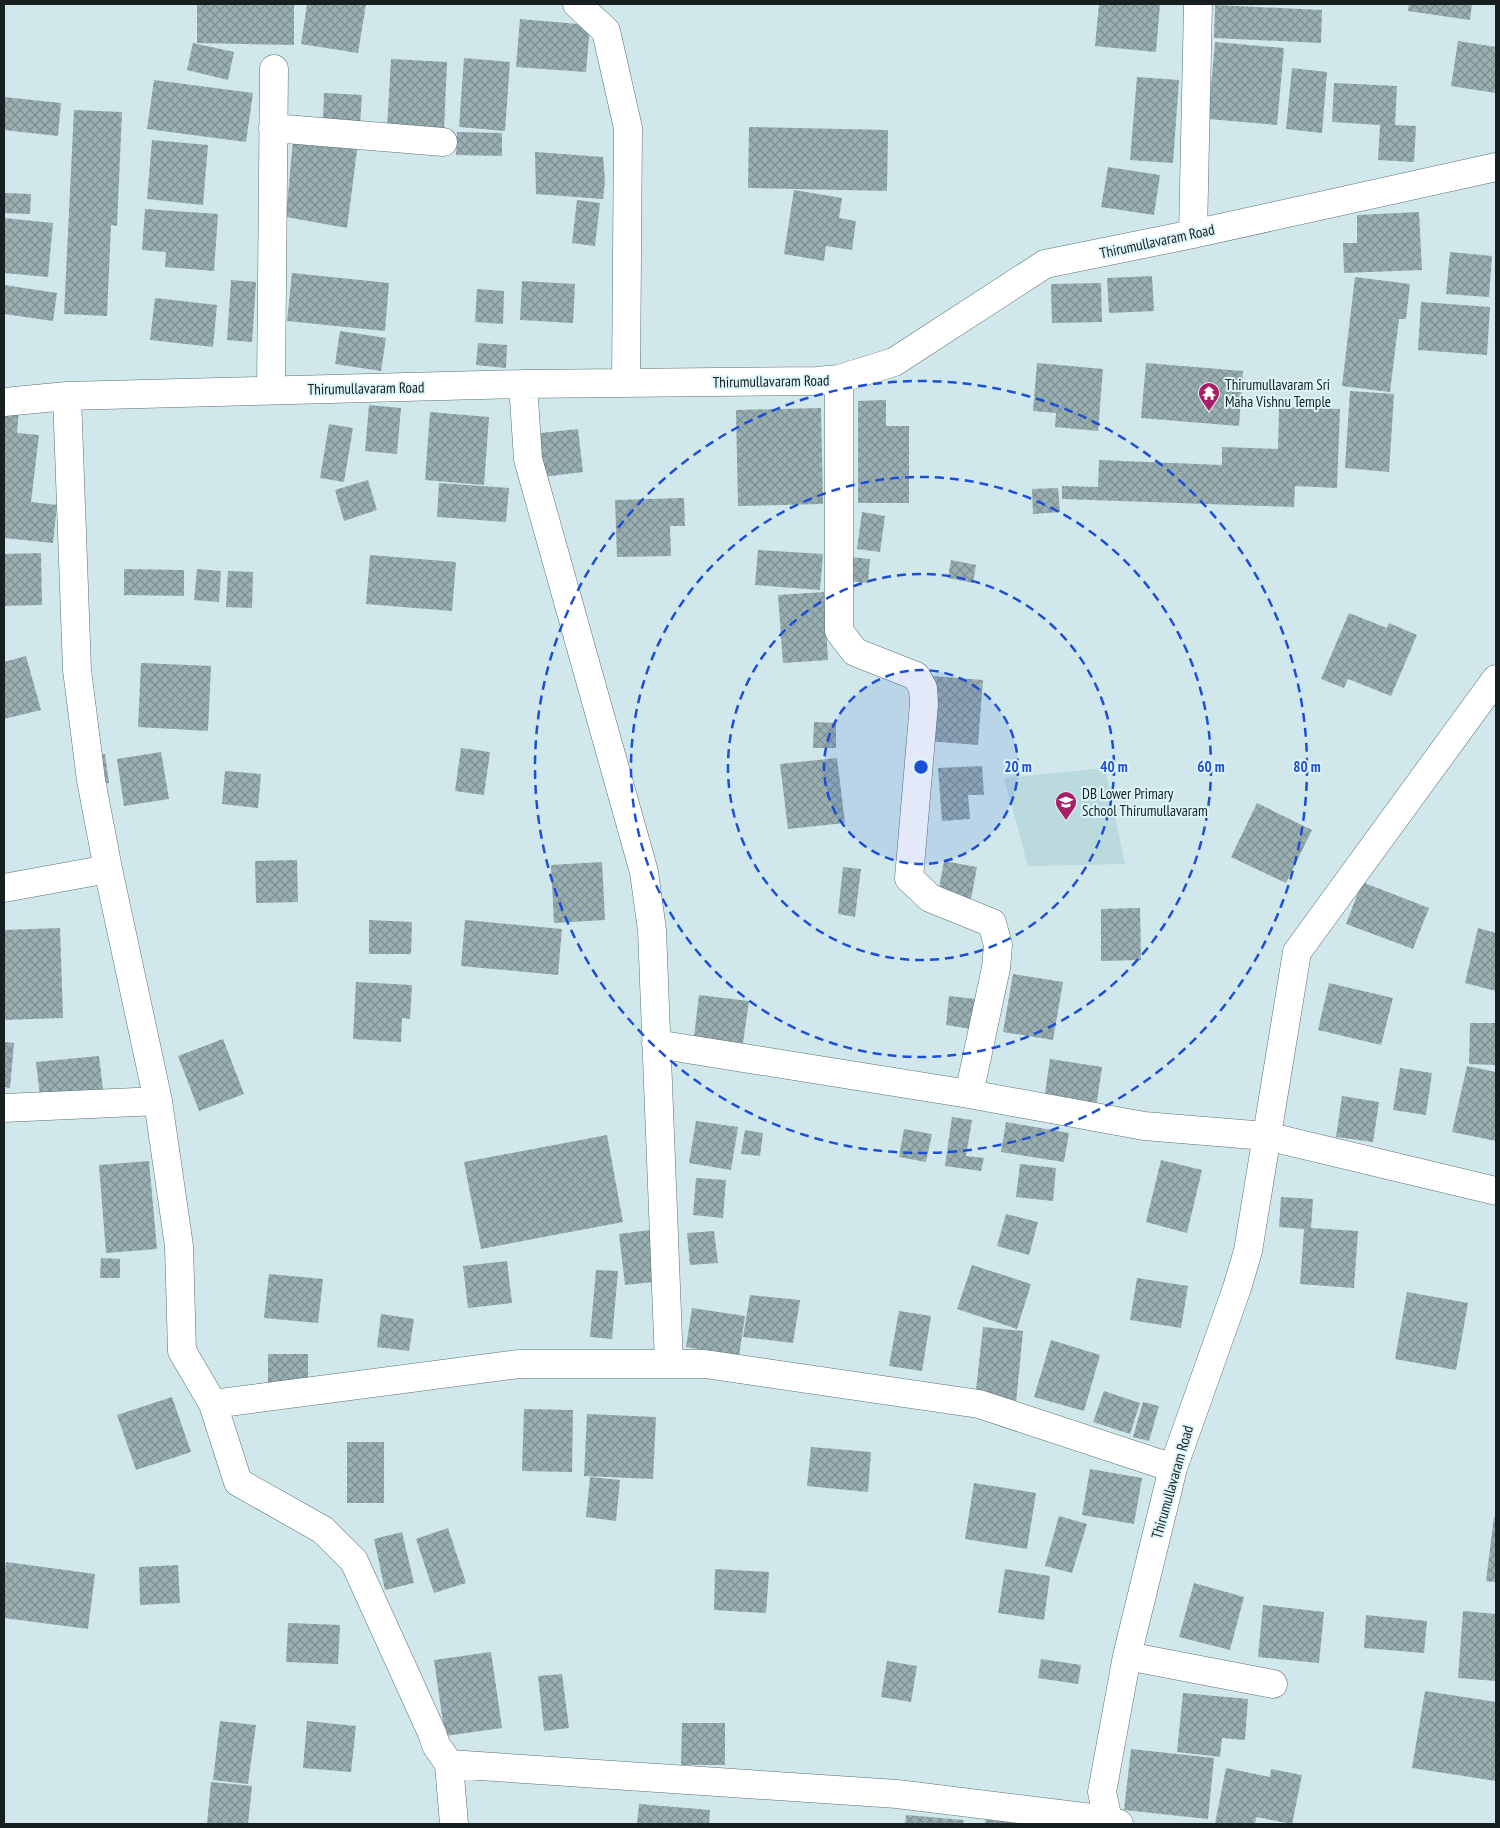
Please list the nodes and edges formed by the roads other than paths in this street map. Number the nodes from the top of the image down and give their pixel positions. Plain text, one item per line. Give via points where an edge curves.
1 (577, 4) edge
2 (1198, 4) edge
3 (274, 69) dead end
4 (273, 128) junction
5 (442, 142) dead end
6 (1496, 167) edge
7 (1193, 234) junction
8 (839, 379) junction
9 (626, 383) junction
10 (523, 384) junction
11 (271, 390) junction
12 (67, 396) junction
13 (4, 402) edge
14 (1496, 679) edge
15 (108, 869) junction
16 (4, 888) edge
17 (656, 1044) junction
18 (970, 1094) junction
19 (158, 1101) junction
20 (4, 1108) edge
21 (1266, 1136) junction
22 (1496, 1191) edge
23 (670, 1364) junction
24 (213, 1404) junction
25 (1173, 1468) junction
26 (1127, 1656) junction
27 (1273, 1684) dead end
28 (449, 1764) junction
29 (1114, 1822) edge
30 (454, 1824) edge

1 - 9 street via 606,31 628,128
2 - 7 street
3 - 4 street
4 - 5 street
4 - 11 street
6 - 7 street, Thirumullavaram Road
7 - 8 street, Thirumullavaram Road via 1045,264 894,362
8 - 9 street, Thirumullavaram Road
8 - 18 street via 839,630 855,652 916,676 923,688 909,878 930,898 992,923 998,945
9 - 10 street, Thirumullavaram Road
10 - 11 street, Thirumullavaram Road
10 - 17 street via 528,458 644,872 652,930
11 - 12 street, Thirumullavaram Road
12 - 13 street, Thirumullavaram Road
12 - 15 street via 77,670
14 - 21 street, Thirumullavaram Road via 1297,952
15 - 16 street
15 - 19 street
17 - 18 street
17 - 23 street
18 - 21 street via 1144,1126
19 - 20 street
19 - 24 street via 178,1246 182,1351
21 - 22 street
21 - 25 street, Thirumullavaram Road via 1248,1251
23 - 24 street via 519,1364
23 - 25 street via 705,1364 979,1404
24 - 28 street via 238,1482 323,1530 354,1561 436,1745
25 - 26 street, Thirumullavaram Road
26 - 27 street
26 - 29 street, Thirumullavaram Road via 1102,1792
28 - 29 street via 897,1794
28 - 30 street

